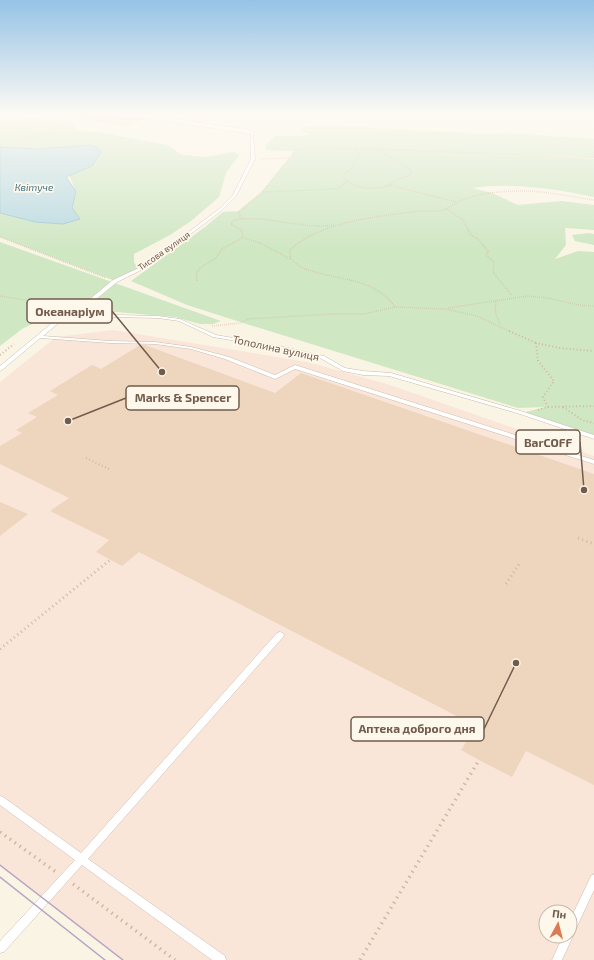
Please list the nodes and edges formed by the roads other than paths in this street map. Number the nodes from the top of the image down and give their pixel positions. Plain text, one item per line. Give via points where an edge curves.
1 (253, 158) edge
2 (69, 315) junction
3 (39, 337) junction
4 (0, 369) edge
5 (594, 437) edge
6 (594, 462) edge
7 (280, 635) dead end
8 (0, 800) edge
9 (82, 859) junction
10 (594, 879) edge
11 (578, 914) edge
12 (564, 944) edge
13 (0, 948) edge
14 (221, 960) edge
15 (556, 960) edge

1 - 2 lane, Тисова вулиця via 235,195 220,210 146,266 115,281 81,309
2 - 3 lane, Тисова вулиця
2 - 5 lane, Тополина вулиця via 158,317 180,320 215,336 322,357 343,369 389,374
3 - 4 lane, Тисова вулиця
3 - 6 lane via 155,343 191,348 227,358 275,377 294,367
7 - 9 lane
8 - 9 lane
9 - 13 lane
9 - 14 lane
10 - 11 lane
12 - 15 lane

